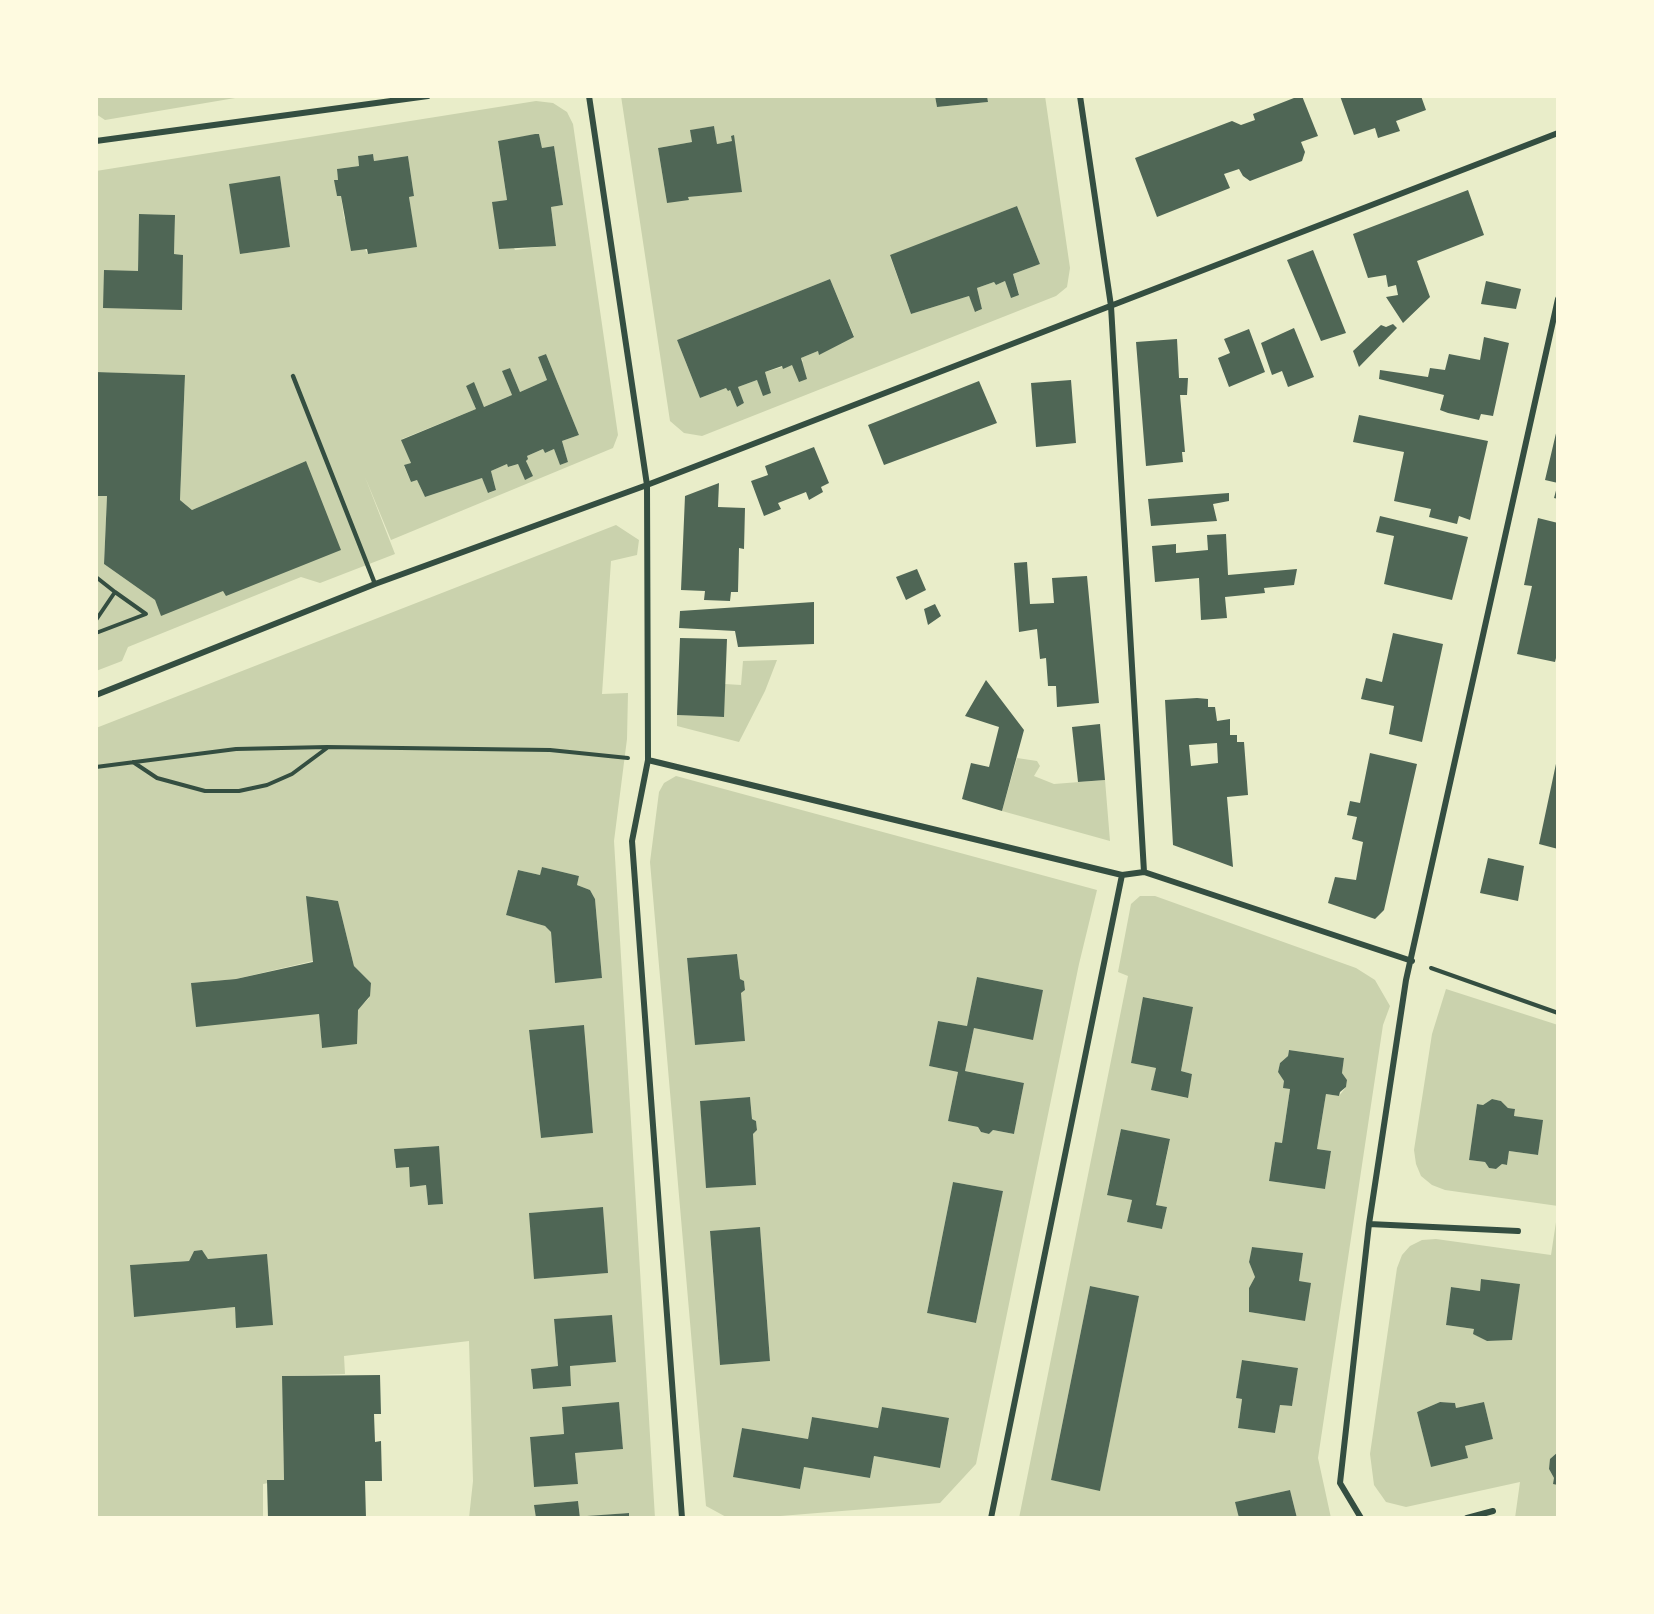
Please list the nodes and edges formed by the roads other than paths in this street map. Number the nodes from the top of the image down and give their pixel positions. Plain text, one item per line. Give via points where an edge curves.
1 (428, 96) edge
2 (589, 96) edge
3 (1080, 96) edge
4 (1558, 133) edge
5 (96, 141) edge
6 (1558, 299) edge
7 (1111, 306) junction
8 (292, 376) dead end
9 (647, 485) junction
10 (375, 584) junction
11 (96, 695) edge
12 (648, 760) junction
13 (1144, 872) junction
14 (1122, 874) junction
15 (1412, 961) junction
16 (1369, 1224) junction
17 (1518, 1231) dead end
18 (1492, 1511) dead end
19 (682, 1518) edge
20 (990, 1518) edge
21 (1361, 1518) edge
22 (1467, 1518) edge

1 - 5 street
2 - 9 street
3 - 7 street
4 - 7 street
6 - 15 street
7 - 9 street
7 - 13 street
8 - 10 lane
9 - 10 street
9 - 12 street
10 - 11 street
12 - 14 street
12 - 19 street via 632,841
13 - 14 street
13 - 15 street
14 - 20 street
15 - 16 street
16 - 17 street
16 - 21 street via 1340,1483
18 - 22 street

